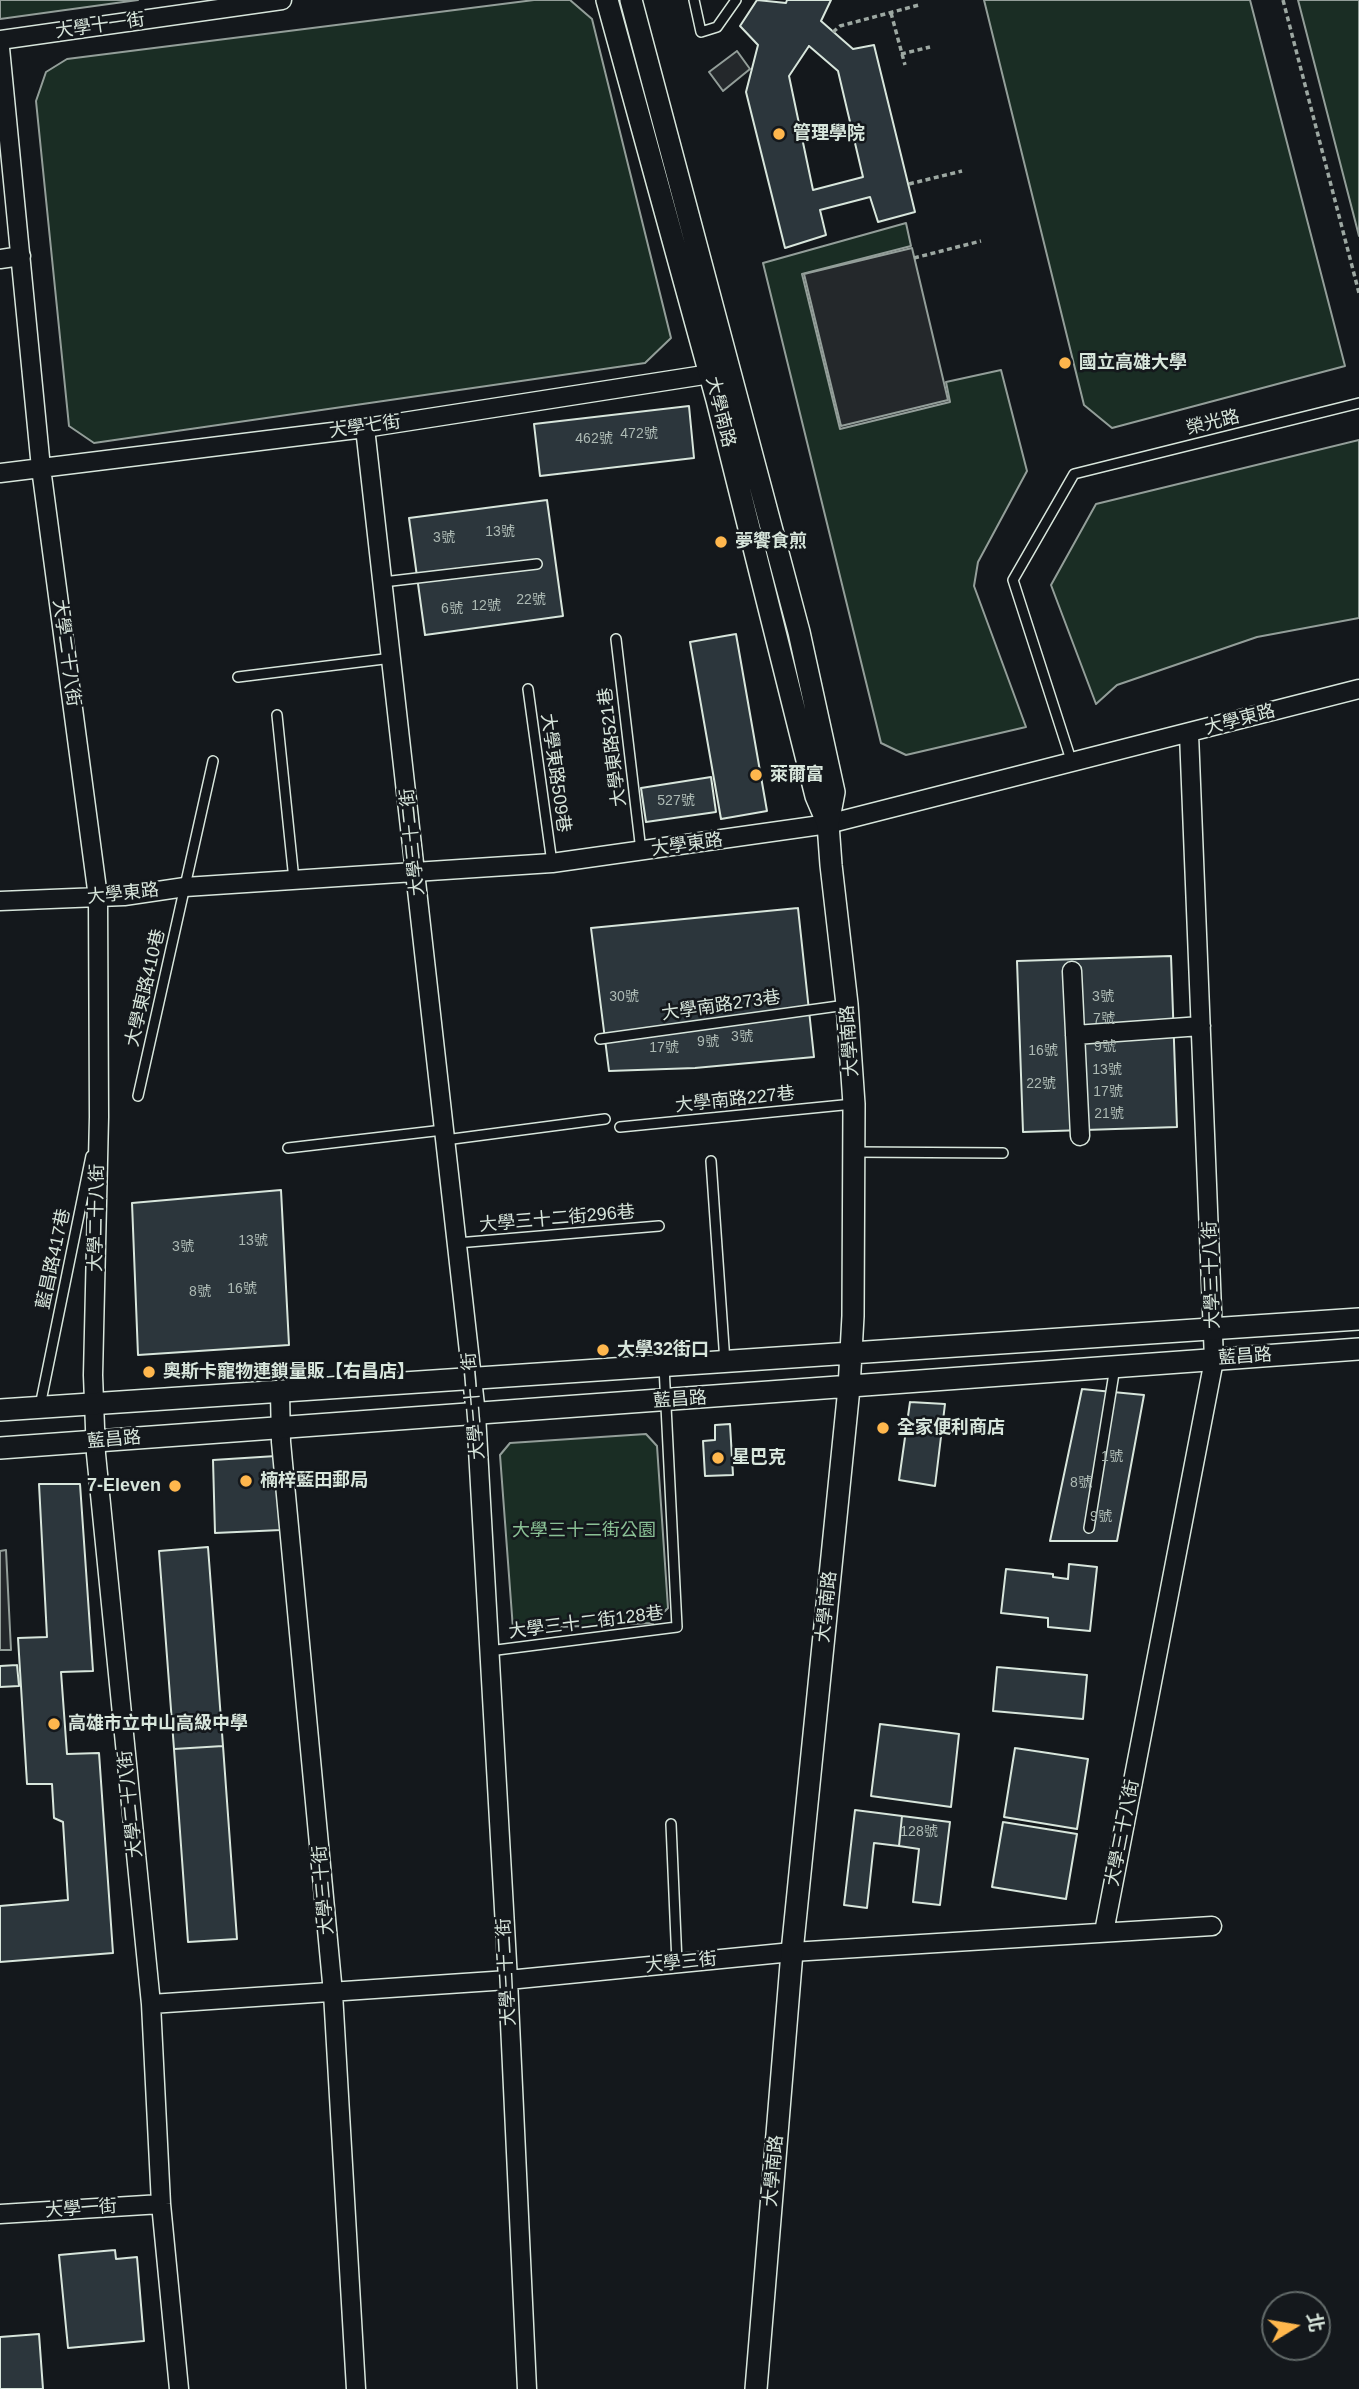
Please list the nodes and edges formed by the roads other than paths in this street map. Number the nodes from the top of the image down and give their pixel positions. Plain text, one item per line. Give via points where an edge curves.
1 (282, 0) edge
2 (607, 0) edge
3 (631, 0) edge
4 (694, 0) edge
5 (736, 0) edge
6 (0, 40) edge
7 (0, 47) edge
8 (21, 257) junction
9 (0, 259) edge
10 (720, 372) junction
11 (1359, 403) edge
12 (365, 428) junction
13 (41, 468) junction
14 (0, 472) edge
15 (537, 564) dead end
16 (383, 582) junction
17 (616, 639) dead end
18 (391, 658) junction
19 (238, 677) dead end
20 (528, 689) dead end
21 (1359, 689) edge
22 (277, 715) dead end
23 (1189, 734) junction
24 (213, 761) dead end
25 (1072, 763) junction
26 (828, 824) junction
27 (641, 851) junction
28 (552, 863) junction
29 (416, 874) junction
30 (294, 880) junction
31 (185, 887) junction
32 (98, 897) junction
33 (0, 901) edge
34 (1072, 971) dead end
35 (847, 1004) junction
36 (1201, 1026) junction
37 (1075, 1035) junction
38 (600, 1039) dead end
39 (138, 1096) dead end
40 (854, 1104) junction
41 (99, 1117) junction
42 (605, 1119) dead end
43 (620, 1127) dead end
44 (444, 1135) junction
45 (1080, 1136) dead end
46 (289, 1148) dead end
47 (855, 1152) junction
48 (1003, 1153) dead end
49 (711, 1161) dead end
50 (659, 1226) dead end
51 (457, 1243) junction
52 (1359, 1319) edge
53 (1214, 1328) junction
54 (1359, 1349) edge
55 (851, 1354) junction
56 (1214, 1360) junction
57 (725, 1362) junction
58 (664, 1366) junction
59 (1115, 1367) junction
60 (473, 1379) junction
61 (849, 1388) junction
62 (280, 1392) junction
63 (664, 1401) junction
64 (95, 1405) junction
65 (40, 1408) junction
66 (0, 1410) edge
67 (476, 1414) junction
68 (281, 1429) junction
69 (96, 1441) junction
70 (0, 1448) edge
71 (1089, 1528) dead end
72 (489, 1651) junction
73 (671, 1824) dead end
74 (1212, 1926) dead end
75 (1104, 1933) junction
76 (792, 1952) junction
77 (677, 1963) junction
78 (508, 1980) junction
79 (333, 1993) junction
80 (151, 2004) junction
81 (162, 2203) junction
82 (0, 2214) edge
83 (179, 2389) edge
84 (356, 2389) edge
85 (527, 2389) edge
86 (756, 2389) edge

1 - 6 street, 大學十一街
2 - 10 street, 大學南路
3 - 10 street, 大學南路
4 - 5 lane via 701,32 717,27
7 - 8 street, 大學二十八街
8 - 9 street
8 - 13 street, 大學二十八街
10 - 12 street, 大學七街
10 - 26 street, 大學南路 via 799,632 834,792
11 - 25 lane, 榮光路 via 1074,474 1013,580
12 - 13 street, 大學七街
12 - 16 street, 大學三十二街
13 - 14 street, 大學七街
13 - 32 street, 大學二十八街
15 - 16 lane
16 - 18 street, 大學三十二街
17 - 27 lane, 大學東路521巷
18 - 19 lane
18 - 29 street, 大學三十二街
20 - 28 lane, 大學東路509巷
21 - 23 street, 大學東路
22 - 30 lane
23 - 25 street, 大學東路
23 - 36 street, 大學三十八街
24 - 31 lane, 大學東路410巷
25 - 26 street, 大學東路
26 - 27 street, 大學東路
26 - 35 street, 大學南路
27 - 28 street, 大學東路
28 - 29 street, 大學東路
29 - 30 street, 大學東路
29 - 44 street, 大學三十二街
30 - 31 street, 大學東路
31 - 32 street, 大學東路
31 - 39 lane, 大學東路410巷
32 - 33 street, 大學東路
32 - 41 street, 大學二十八街
34 - 37 street
35 - 38 lane, 大學南路273巷
35 - 40 street, 大學南路
36 - 37 street
36 - 53 street, 大學三十八街
37 - 45 street
40 - 43 lane, 大學南路227巷
40 - 47 street, 大學南路
41 - 64 street, 大學二十八街
41 - 65 lane, 藍昌路417巷
42 - 44 lane
44 - 46 lane
44 - 51 street, 大學三十二街
47 - 48 lane
47 - 55 street, 大學南路
49 - 57 lane
50 - 51 lane, 大學三十二街296巷
51 - 60 street, 大學三十二街
52 - 53 street, 藍昌路
53 - 55 street, 藍昌路
53 - 56 street, 大學三十八街
54 - 56 street, 藍昌路
55 - 57 street, 藍昌路
55 - 61 street, 大學南路
56 - 59 street, 藍昌路
56 - 75 street, 大學三十八街
57 - 58 street, 藍昌路
58 - 60 street, 藍昌路
58 - 63 lane, 大學三十二街128巷
59 - 61 street, 藍昌路
59 - 71 lane
60 - 62 street, 藍昌路
60 - 67 street, 大學三十二街
61 - 63 street, 藍昌路
61 - 76 street, 大學南路
62 - 64 street, 藍昌路
62 - 68 street, 大學三十街
63 - 67 street, 藍昌路
63 - 72 lane, 大學三十二街128巷 via 677,1627
64 - 65 street, 藍昌路
64 - 69 street, 大學二十八街
65 - 66 street, 藍昌路
67 - 68 street, 藍昌路
67 - 72 street, 大學三十二街
68 - 69 street, 藍昌路
68 - 79 street, 大學三十街
69 - 70 street, 藍昌路
69 - 80 street, 大學二十八街
72 - 78 street, 大學三十二街
73 - 77 lane
74 - 75 street, 大學三街
75 - 76 street, 大學三街
76 - 77 street, 大學三街
76 - 86 street, 大學南路
77 - 78 street, 大學三街
78 - 79 street, 大學三街
78 - 85 street, 大學三十二街
79 - 80 street, 大學三街
79 - 84 street, 大學三十街
80 - 81 street, 大學二十八街
81 - 82 street, 大學一街
81 - 83 street, 大學二十八街

